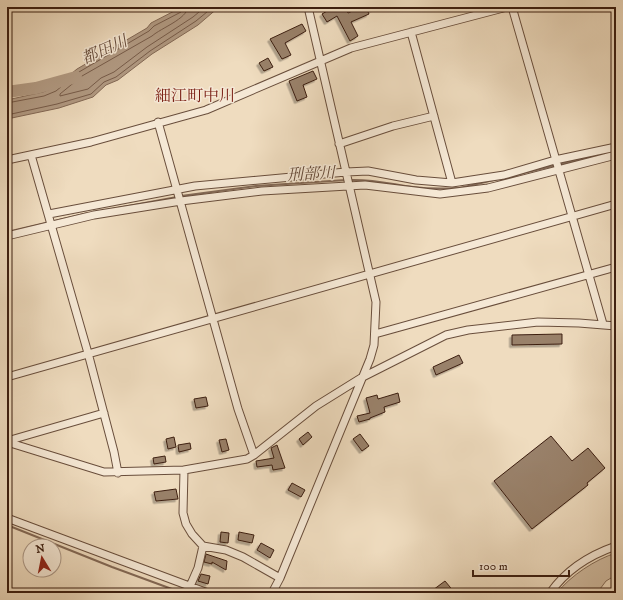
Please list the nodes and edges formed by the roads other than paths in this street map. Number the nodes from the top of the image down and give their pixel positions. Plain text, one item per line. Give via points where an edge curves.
1 (308, 7) edge
2 (506, 7) edge
3 (512, 7) edge
4 (411, 32) junction
5 (320, 62) junction
6 (434, 116) junction
7 (158, 122) junction
8 (339, 144) junction
9 (616, 146) edge
10 (31, 155) junction
11 (616, 155) edge
12 (7, 160) edge
13 (556, 165) junction
14 (346, 172) junction
15 (452, 183) junction
16 (349, 185) junction
17 (178, 190) junction
18 (181, 200) junction
19 (616, 204) edge
20 (49, 214) junction
21 (573, 216) junction
22 (51, 224) junction
23 (7, 236) edge
24 (616, 267) edge
25 (369, 274) junction
26 (589, 274) junction
27 (214, 317) junction
28 (603, 324) junction
29 (616, 326) edge
30 (375, 334) junction
31 (88, 353) junction
32 (7, 376) edge
33 (361, 378) junction
34 (104, 413) junction
35 (7, 441) edge
36 (254, 455) junction
37 (184, 470) junction
38 (118, 473) junction
39 (7, 518) edge
40 (204, 546) junction
41 (616, 546) edge
42 (280, 578) junction
43 (189, 590) edge
44 (208, 593) edge
45 (272, 593) edge
46 (550, 593) edge

1 - 5 street
2 - 4 street
3 - 13 street
4 - 5 street via 351,48
4 - 6 street
5 - 7 street via 206,110
5 - 8 street
6 - 8 street
6 - 15 street
7 - 10 street via 91,142
7 - 17 street
8 - 14 street
9 - 13 street
10 - 12 street
10 - 20 street
11 - 13 street
13 - 15 street
13 - 16 street via 488,188 440,194 411,192 384,186
13 - 21 street
14 - 15 street via 368,171 416,180
14 - 16 street
14 - 17 street via 226,182
16 - 18 street
16 - 25 street
17 - 18 street
17 - 20 street
18 - 22 street
18 - 27 street
19 - 21 street
20 - 22 street
21 - 25 street
21 - 26 street
22 - 23 street
22 - 31 street
24 - 26 street
25 - 27 street
25 - 30 street via 376,302
26 - 28 street
26 - 30 street
27 - 31 street
27 - 36 street via 238,409
28 - 29 street
28 - 33 street via 538,322 446,335
30 - 33 street via 370,359
31 - 32 street
31 - 34 street
33 - 36 street via 316,406
33 - 42 street
34 - 35 street
34 - 38 street
35 - 38 street via 104,472
36 - 37 street
37 - 38 street
37 - 40 street via 182,502 186,524
39 - 43 street
40 - 42 street via 226,550
40 - 43 street
41 - 46 street via 582,562
42 - 45 street
43 - 44 street

